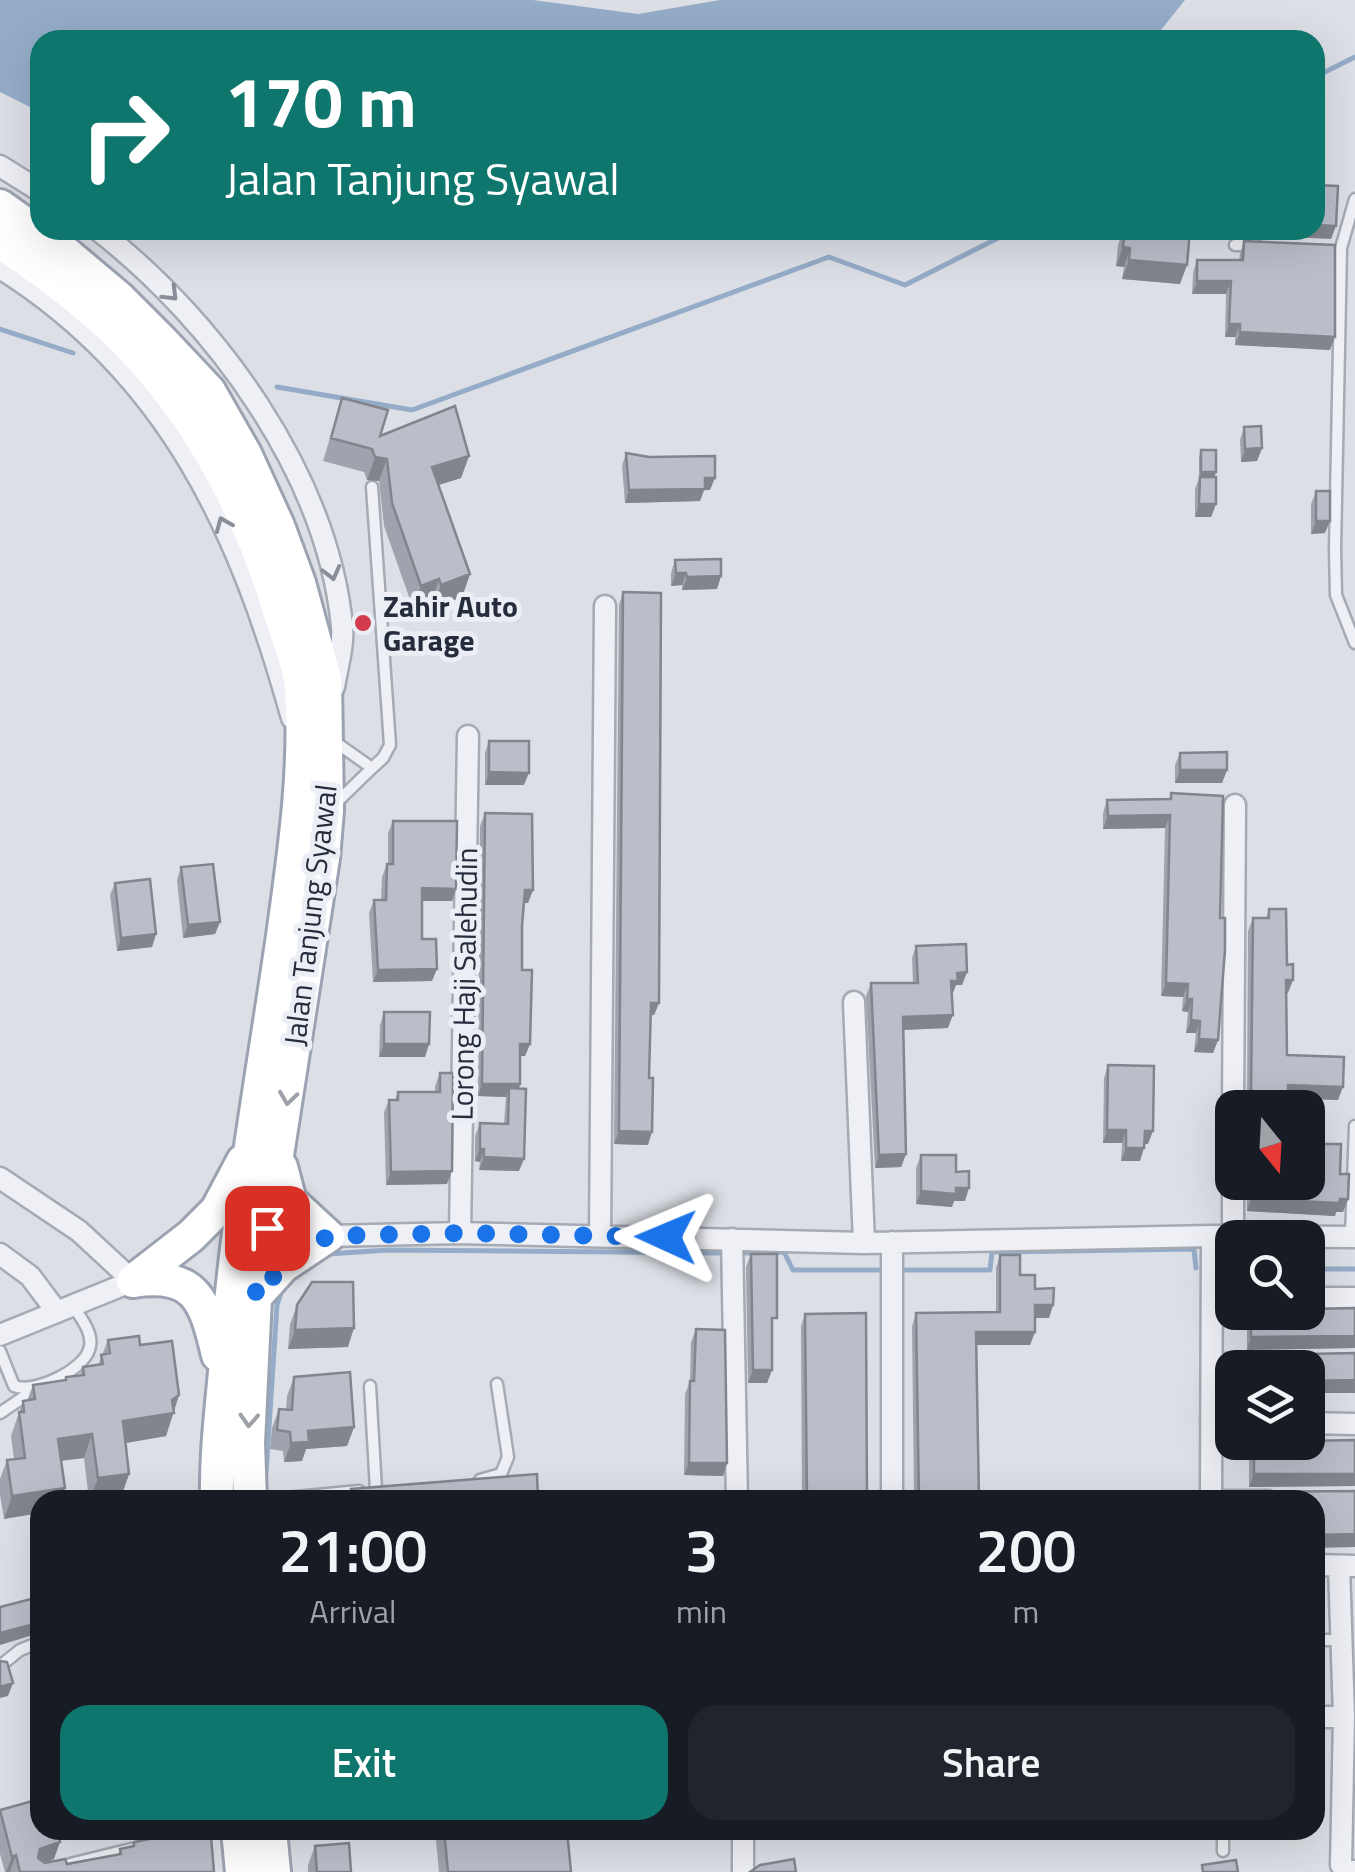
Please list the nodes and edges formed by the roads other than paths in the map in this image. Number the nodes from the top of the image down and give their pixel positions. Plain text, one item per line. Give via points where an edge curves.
1 (0, 166) edge
2 (30, 184) edge
3 (1355, 199) edge
4 (0, 206) edge
5 (30, 227) edge
6 (48, 240) edge
7 (111, 240) edge
8 (0, 242) edge
9 (1235, 244) dead end
10 (1270, 246) edge
11 (1324, 248) edge
12 (1341, 248) junction
13 (0, 268) edge
14 (372, 487) dead end
15 (605, 606) dead end
16 (296, 623) junction
17 (1355, 643) edge
18 (468, 736) dead end
19 (314, 742) junction
20 (372, 768) junction
21 (1235, 805) dead end
22 (327, 811) junction
23 (854, 1002) dead end
24 (1234, 1090) edge
25 (1355, 1126) edge
26 (266, 1149) junction
27 (0, 1178) edge
28 (460, 1233) junction
29 (328, 1236) junction
30 (600, 1236) junction
31 (1215, 1236) edge
32 (1325, 1237) edge
33 (1353, 1237) edge
34 (732, 1238) junction
35 (892, 1242) junction
36 (864, 1243) junction
37 (0, 1254) edge
38 (133, 1281) junction
39 (255, 1297) junction
40 (1325, 1298) edge
41 (1355, 1298) edge
42 (65, 1309) junction
43 (1217, 1330) edge
44 (0, 1335) edge
45 (0, 1351) edge
46 (1212, 1359) junction
47 (1215, 1359) edge
48 (1215, 1378) edge
49 (224, 1379) junction
50 (497, 1384) dead end
51 (39, 1386) junction
52 (370, 1386) dead end
53 (0, 1412) edge
54 (1325, 1423) edge
55 (1355, 1424) edge
56 (1216, 1460) edge
57 (464, 1482) edge
58 (394, 1488) edge
59 (217, 1490) edge
60 (250, 1490) edge
61 (376, 1490) joint
62 (736, 1490) edge
63 (892, 1490) edge
64 (1212, 1490) edge
65 (1347, 1566) edge
66 (1325, 1640) edge
67 (1342, 1640) junction
68 (30, 1646) edge
69 (0, 1666) edge
70 (1325, 1716) edge
71 (1344, 1716) junction
72 (239, 1840) edge
73 (271, 1840) edge
74 (742, 1840) edge
75 (1224, 1840) edge
76 (149, 1844) edge
77 (1223, 1852) dead end
78 (58, 1867) edge
79 (1355, 1871) edge
80 (242, 1872) edge
81 (274, 1872) edge
82 (743, 1872) edge

1 - 2 street
3 - 12 lane
4 - 5 main road, Jalan Tanjung Syawal
6 - 16 main road, Jalan Tanjung Syawal via 120,298 208,392 278,526
7 -> 19 street via 188,311 253,400 318,526 342,630
8 - 16 main road, Jalan Tanjung Syawal via 46,272 141,357 215,462
9 - 10 lane
11 - 12 lane
12 - 17 lane via 1336,595
19 -> 13 street via 208,490 171,430 91,336
14 - 20 lane via 390,745
15 - 30 street
16 - 19 main road, Jalan Tanjung Syawal via 325,679
18 - 28 street, Lorong Haji Salehudin
19 - 20 lane
19 - 22 main road, Jalan Tanjung Syawal
19 - 26 main road, Jalan Tanjung Syawal via 294,852
20 - 22 lane
21 - 24 street
22 -> 26 main road, Jalan Tanjung Syawal
23 - 36 street
25 - 33 lane
26 - 29 main road via 290,1201
26 - 38 main road via 217,1210
26 - 39 main road, Jalan Tanjung Syawal
26 - 49 main road, Jalan Tanjung Syawal via 231,1284
27 - 38 street via 79,1232
28 - 29 street
28 - 30 street
29 - 39 main road via 283,1266
30 - 34 street
31 - 35 street
32 - 33 street
34 - 36 street
34 - 62 street
35 - 36 street
35 - 63 street
37 - 42 street
38 - 42 street
38 - 49 main road via 178,1281 198,1294
39 -> 60 main road, Jalan Tanjung Syawal
40 - 41 street
42 - 44 street
42 - 51 lane via 90,1339 89,1352
43 - 46 street
45 - 51 lane via 14,1386
46 - 47 lane
46 - 48 street
49 - 59 main road, Jalan Tanjung Syawal
50 - 57 lane via 508,1457 500,1474
51 - 53 lane
52 - 61 lane
54 - 55 street
56 - 64 street
58 - 61 lane
65 - 67 street
66 - 67 lane
67 - 71 street
68 - 69 lane
70 - 71 street
71 - 79 street via 1341,1865
72 - 80 main road
73 - 81 main road
74 - 82 street
75 - 77 lane
76 - 78 lane

